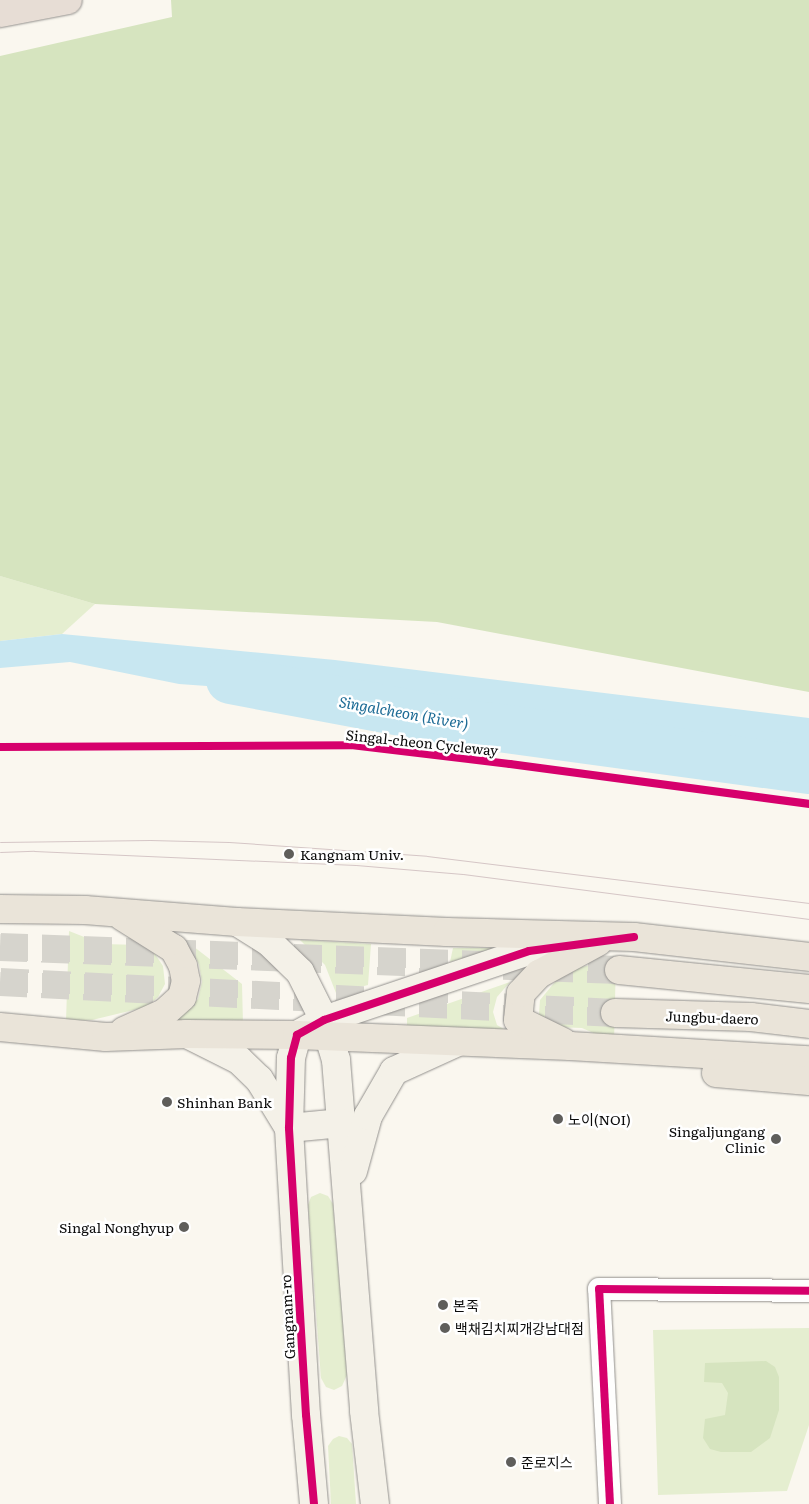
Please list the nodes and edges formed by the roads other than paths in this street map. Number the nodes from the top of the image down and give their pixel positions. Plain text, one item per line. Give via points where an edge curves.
1 (68, 0) edge
2 (0, 13) edge
3 (0, 908) edge
4 (117, 913) junction
5 (237, 922) junction
6 (634, 936) junction
7 (598, 942) junction
8 (809, 957) edge
9 (619, 970) tunnel mouth
10 (809, 990) edge
11 (615, 1013) tunnel mouth
12 (809, 1024) edge
13 (0, 1027) edge
14 (327, 1029) junction
15 (187, 1034) junction
16 (297, 1035) junction
17 (106, 1037) junction
18 (458, 1042) junction
19 (570, 1046) junction
20 (809, 1060) edge
21 (809, 1081) edge
22 (342, 1123) junction
23 (288, 1128) junction
24 (348, 1189) junction
25 (809, 1290) edge
26 (314, 1504) edge
27 (375, 1504) edge
28 (610, 1504) edge

1 - 2 highway
3 - 4 main road
4 - 5 main road
4 - 17 main road via 174,949 186,981 182,997 164,1013
5 - 6 main road via 447,932
5 - 14 street via 269,942 300,972
6 - 7 street
6 - 8 main road
7 - 14 street via 528,951
7 - 19 main road via 538,974 521,993 518,1020
9 - 10 main road
11 - 12 main road, Jungbu-daero via 750,1017
13 - 17 main road
14 - 16 main road
14 - 18 main road
14 - 22 street via 336,1060
15 - 16 main road
15 - 17 main road
15 - 23 street via 239,1060 259,1079
16 - 23 street, Gangnam-ro via 291,1058
18 - 19 main road
18 - 24 street via 394,1071 368,1116
19 - 20 main road
19 - 21 main road via 605,1064
22 - 23 street
22 - 24 street
23 - 26 street, Gangnam-ro
24 - 27 street via 364,1411
25 - 28 street via 599,1289

